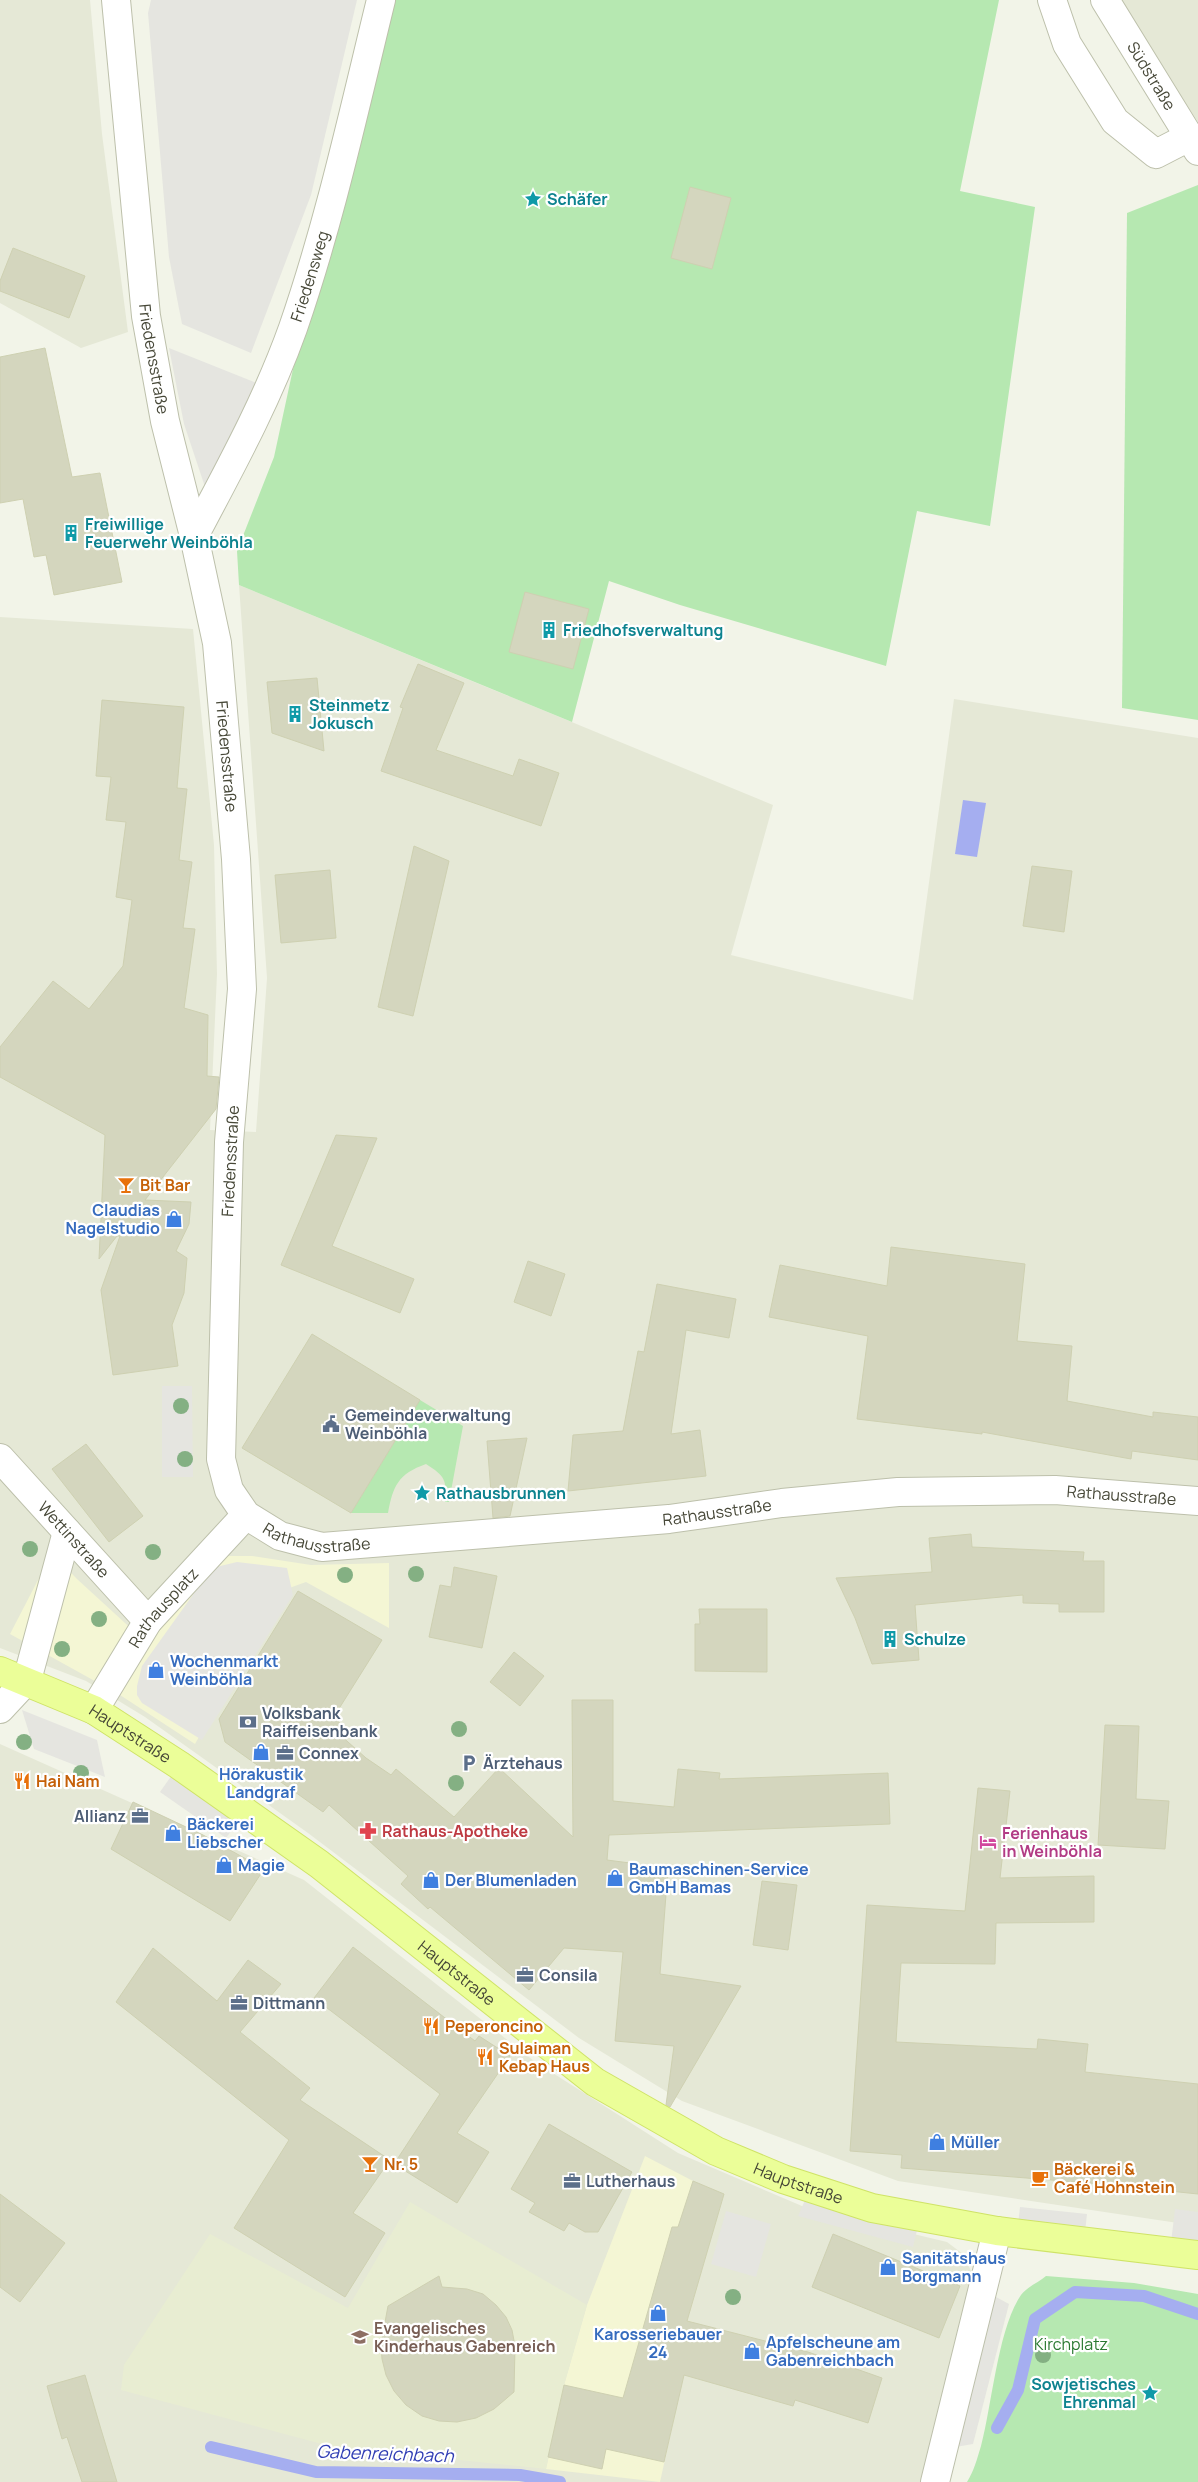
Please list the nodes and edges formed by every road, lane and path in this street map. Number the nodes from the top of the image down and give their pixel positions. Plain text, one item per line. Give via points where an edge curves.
1 (116, 0) edge
2 (381, 0) edge
3 (1052, 0) edge
4 (1105, 0) edge
5 (1194, 144) edge
6 (194, 536) junction
7 (0, 1458) edge
8 (1198, 1501) edge
9 (246, 1515) junction
10 (67, 1532) junction
11 (148, 1621) junction
12 (0, 1671) edge
13 (26, 1680) junction
14 (0, 1709) edge
15 (94, 1710) junction
16 (997, 2231) junction
17 (1198, 2255) edge
18 (935, 2482) edge

1 - 6 street, Friedensstraße via 146,316 165,421
2 - 6 street, Friedensweg via 320,245 292,330 262,406
3 - 5 street via 1067,44 1115,121 1156,154
4 - 5 street, Südstraße
6 - 9 street, Friedensstraße via 217,643 236,858 242,989 229,1142 221,1459 229,1490
7 - 10 street, Wettinstraße
8 - 9 street, Rathausstraße via 1055,1490 898,1492 782,1503 669,1519 322,1547 280,1536
9 - 11 street, Rathausplatz
10 - 11 street, Wettinstraße
10 - 13 street
11 - 15 street, Rathausplatz
12 - 13 main road, Hauptstraße
13 - 14 street
13 - 15 main road, Hauptstraße
15 - 16 main road, Hauptstraße via 179,1765 319,1864 595,2082 665,2124 716,2151 810,2189 872,2208
16 - 17 main road
16 - 18 street

